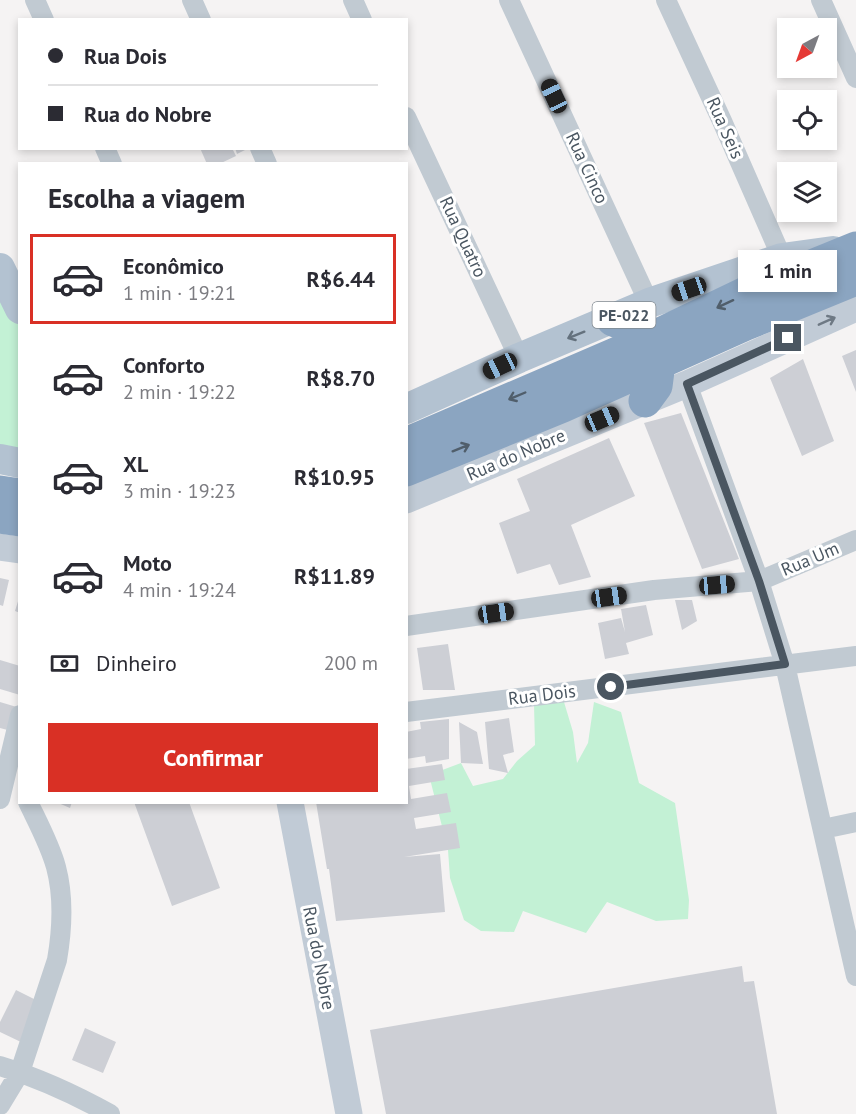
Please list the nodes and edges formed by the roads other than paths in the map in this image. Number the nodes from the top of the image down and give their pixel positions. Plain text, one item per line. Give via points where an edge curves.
1 (35, 0) edge
2 (192, 0) edge
3 (353, 0) edge
4 (509, 0) edge
5 (666, 0) edge
6 (821, 0) edge
7 (43, 18) edge
8 (200, 18) edge
9 (361, 18) edge
10 (856, 78) edge
11 (408, 121) edge
12 (782, 258) junction
13 (854, 259) edge
14 (0, 268) edge
15 (649, 303) junction
16 (18, 305) edge
17 (856, 308) edge
18 (613, 320) junction
19 (654, 351) junction
20 (519, 358) junction
21 (687, 384) junction
22 (645, 400) junction
23 (408, 408) edge
24 (408, 443) edge
25 (0, 459) edge
26 (18, 463) edge
27 (408, 469) edge
28 (0, 492) edge
29 (18, 495) edge
30 (408, 499) edge
31 (0, 517) edge
32 (18, 520) edge
33 (856, 540) edge
34 (0, 547) edge
35 (18, 550) edge
36 (759, 581) junction
37 (408, 626) edge
38 (856, 656) edge
39 (785, 664) junction
40 (408, 712) edge
41 (18, 723) edge
42 (8, 763) junction
43 (18, 782) edge
44 (0, 799) edge
45 (29, 804) edge
46 (290, 804) edge
47 (856, 822) edge
48 (823, 829) junction
49 (849, 914) edge
50 (856, 976) edge
51 (0, 1066) edge
52 (20, 1072) junction
53 (0, 1105) edge
54 (110, 1114) edge
55 (349, 1114) edge

1 - 7 street
2 - 8 street
3 - 9 street
4 - 15 street, Rua Cinco
5 - 12 street, Rua Seis
6 - 10 street
11 - 20 street, Rua Quatro
12 - 13 main road, PE-022
12 -> 15 main road, PE-022
13 - 19 highway, PE-022 via 746,324
14 - 16 main road
15 - 18 main road, PE-022
21 -> 17 main road, Rua do Nobre
18 - 19 highway via 632,327
18 -> 20 main road, PE-022
19 - 22 highway via 656,386
19 -> 24 highway, PE-022
27 -> 19 highway, PE-022 via 563,406
20 - 23 main road, PE-022
21 - 22 main road, Rua do Nobre
21 - 36 street
22 - 30 main road, Rua do Nobre
25 - 26 main road
28 - 29 highway
31 - 32 highway
33 - 36 street, Rua Um
34 - 35 main road
36 - 37 street, Rua Um via 654,590
36 - 39 street
38 - 39 street, Rua Dois
39 - 40 street, Rua Dois
39 - 48 street
41 - 42 street
42 - 43 street
42 - 44 street
45 - 52 street via 56,867 62,923 57,960
46 - 55 main road, Rua do Nobre
47 - 48 street
48 - 49 street
49 - 50 street
51 - 52 street
52 - 53 street
52 - 54 street via 68,1091

